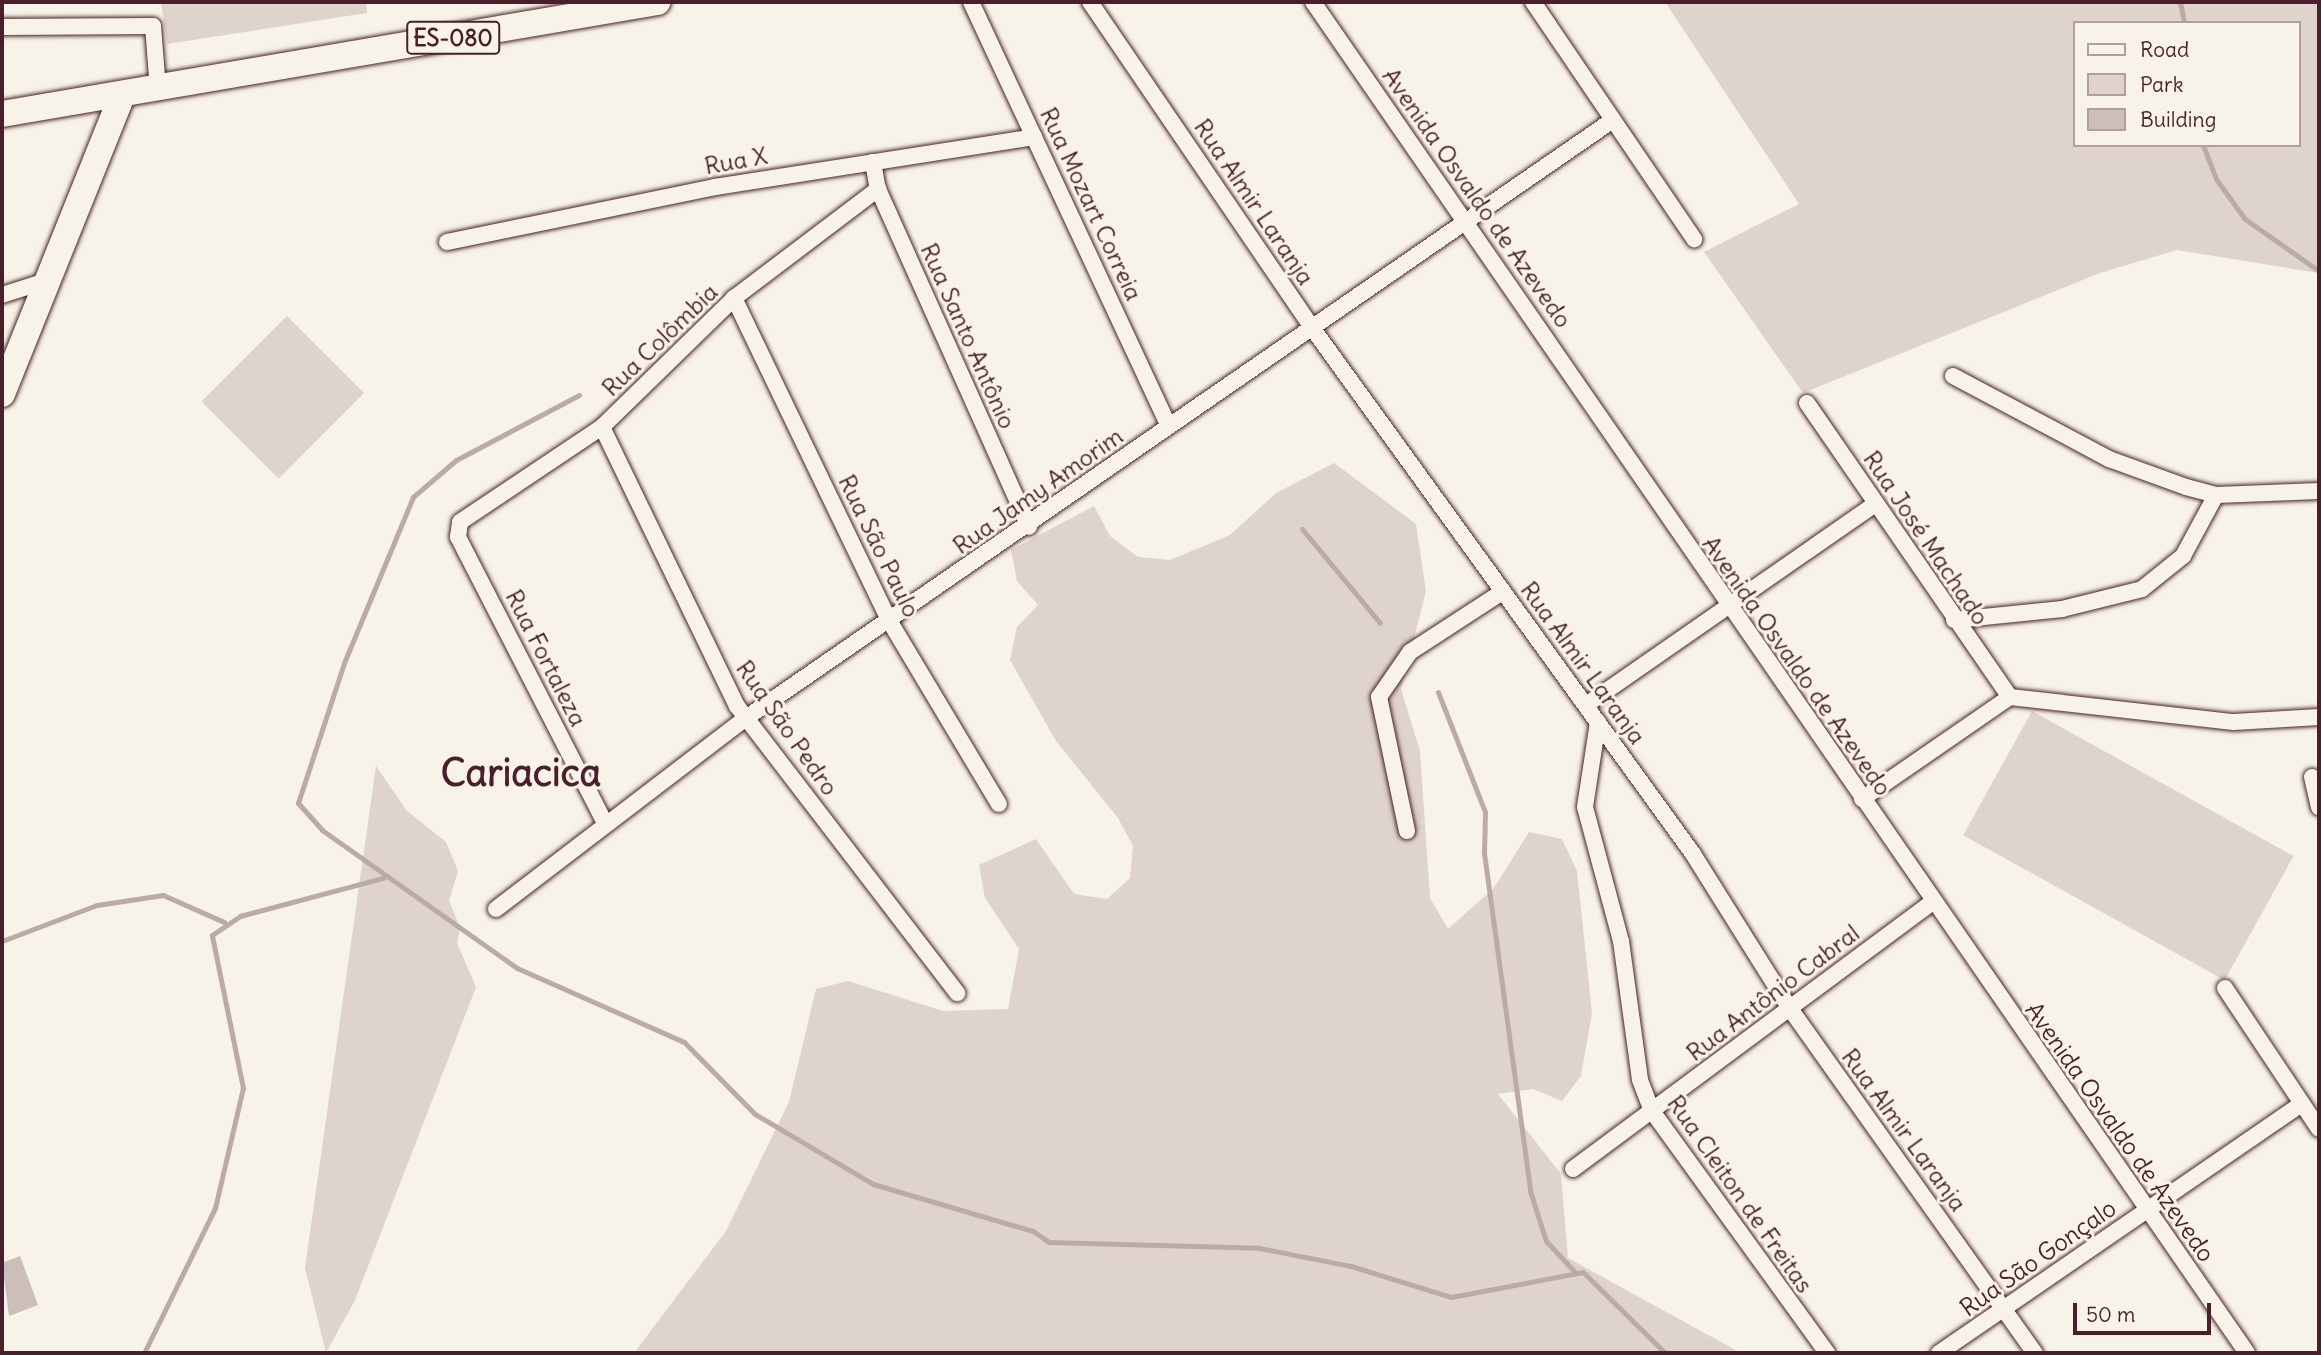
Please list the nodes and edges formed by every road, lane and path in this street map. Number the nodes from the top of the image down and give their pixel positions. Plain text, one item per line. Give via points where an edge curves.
1 (657, 2) edge
2 (971, 2) edge
3 (1090, 2) edge
4 (1313, 2) edge
5 (1533, 2) edge
6 (2, 27) edge
7 (158, 89) junction
8 (122, 94) junction
9 (2, 114) edge
10 (1613, 120) junction
11 (1034, 137) junction
12 (873, 162) junction
13 (878, 189) junction
14 (1465, 223) junction
15 (1694, 239) dead end
16 (447, 242) dead end
17 (51, 279) junction
18 (2, 295) edge
19 (734, 298) junction
20 (1313, 329) junction
21 (1953, 376) dead end
22 (2, 394) edge
23 (1807, 403) dead end
24 (1169, 426) junction
25 (602, 427) junction
26 (2319, 491) edge
27 (2216, 495) junction
28 (1875, 505) junction
29 (467, 513) joint
30 (1029, 527) junction
31 (1502, 592) junction
32 (1729, 608) junction
33 (1954, 620) junction
34 (890, 622) junction
35 (2010, 697) junction
36 (1586, 705) junction
37 (746, 718) junction
38 (2319, 718) edge
39 (1598, 722) junction
40 (2312, 777) dead end
41 (1862, 799) junction
42 (999, 804) dead end
43 (2319, 807) edge
44 (605, 823) junction
45 (1407, 831) dead end
46 (1932, 902) junction
47 (496, 909) dead end
48 (2225, 988) dead end
49 (957, 993) dead end
50 (1791, 1010) junction
51 (2301, 1104) junction
52 (1651, 1111) junction
53 (2319, 1129) edge
54 (1573, 1169) dead end
55 (2147, 1209) junction
56 (2006, 1311) junction
57 (1827, 1353) edge
58 (1939, 1353) edge
59 (2035, 1353) edge
60 (2247, 1353) edge

1 - 7 main road, ES-080
2 - 11 street, Rua Mozart Correia
3 - 20 street, Rua Almir Laranja
4 - 14 street, Avenida Osvaldo de Azevedo
5 - 10 street
6 - 7 street via 153,26
7 - 8 main road, ES-080
8 - 9 main road
8 - 17 main road
10 - 14 street, Rua Jamy Amorim
10 - 15 street
11 - 12 street, Rua X
11 - 24 street, Rua Mozart Correia
12 - 13 street, Rua Santo Antônio
12 - 16 street, Rua X
13 - 19 street, Rua Colômbia
13 - 30 street, Rua Santo Antônio
14 - 20 street, Rua Jamy Amorim
14 - 32 street, Avenida Osvaldo de Azevedo
17 - 18 street
17 - 22 main road
19 - 25 street, Rua Colômbia
19 - 34 street, Rua São Paulo
20 - 24 street, Rua Jamy Amorim
20 - 31 street, Rua Almir Laranja
21 - 27 street via 2109,459
23 - 28 street, Rua José Machado
24 - 30 street, Rua Jamy Amorim
25 - 29 street, Rua Colômbia
25 - 37 street, Rua São Pedro
26 - 27 street
27 - 33 street via 2183,556 2142,589 2062,609
28 - 32 street
28 - 33 street, Rua José Machado
29 - 44 street, Rua Fortaleza via 458,537
30 - 34 street, Rua Jamy Amorim
31 - 36 street, Rua Almir Laranja
31 - 45 street via 1410,652 1379,697
32 - 36 street
32 - 41 street, Avenida Osvaldo de Azevedo
33 - 35 street, Rua José Machado
34 - 37 street, Rua Jamy Amorim
34 - 42 street, Rua São Paulo
35 - 38 street via 2234,722
35 - 41 street
36 - 39 street, Rua Almir Laranja
37 - 44 street, Rua Jamy Amorim
37 - 49 street, Rua São Pedro
39 - 50 street, Rua Almir Laranja via 1721,896
39 - 52 street, Rua Cleiton de Freitas via 1585,807 1621,941 1636,1064
40 - 43 street
41 - 46 street, Avenida Osvaldo de Azevedo
44 - 47 street, Rua Jamy Amorim
46 - 50 street, Rua Antônio Cabral
46 - 55 street, Avenida Osvaldo de Azevedo
48 - 51 street
50 - 52 street, Rua Antônio Cabral
50 - 56 street, Rua Almir Laranja
51 - 53 street
51 - 55 street, Rua São Gonçalo
52 - 54 street, Rua Antônio Cabral
52 - 57 street, Rua Cleiton de Freitas
55 - 56 street, Rua São Gonçalo
55 - 60 street, Avenida Osvaldo de Azevedo
56 - 58 street, Rua São Gonçalo
56 - 59 street, Rua Almir Laranja

